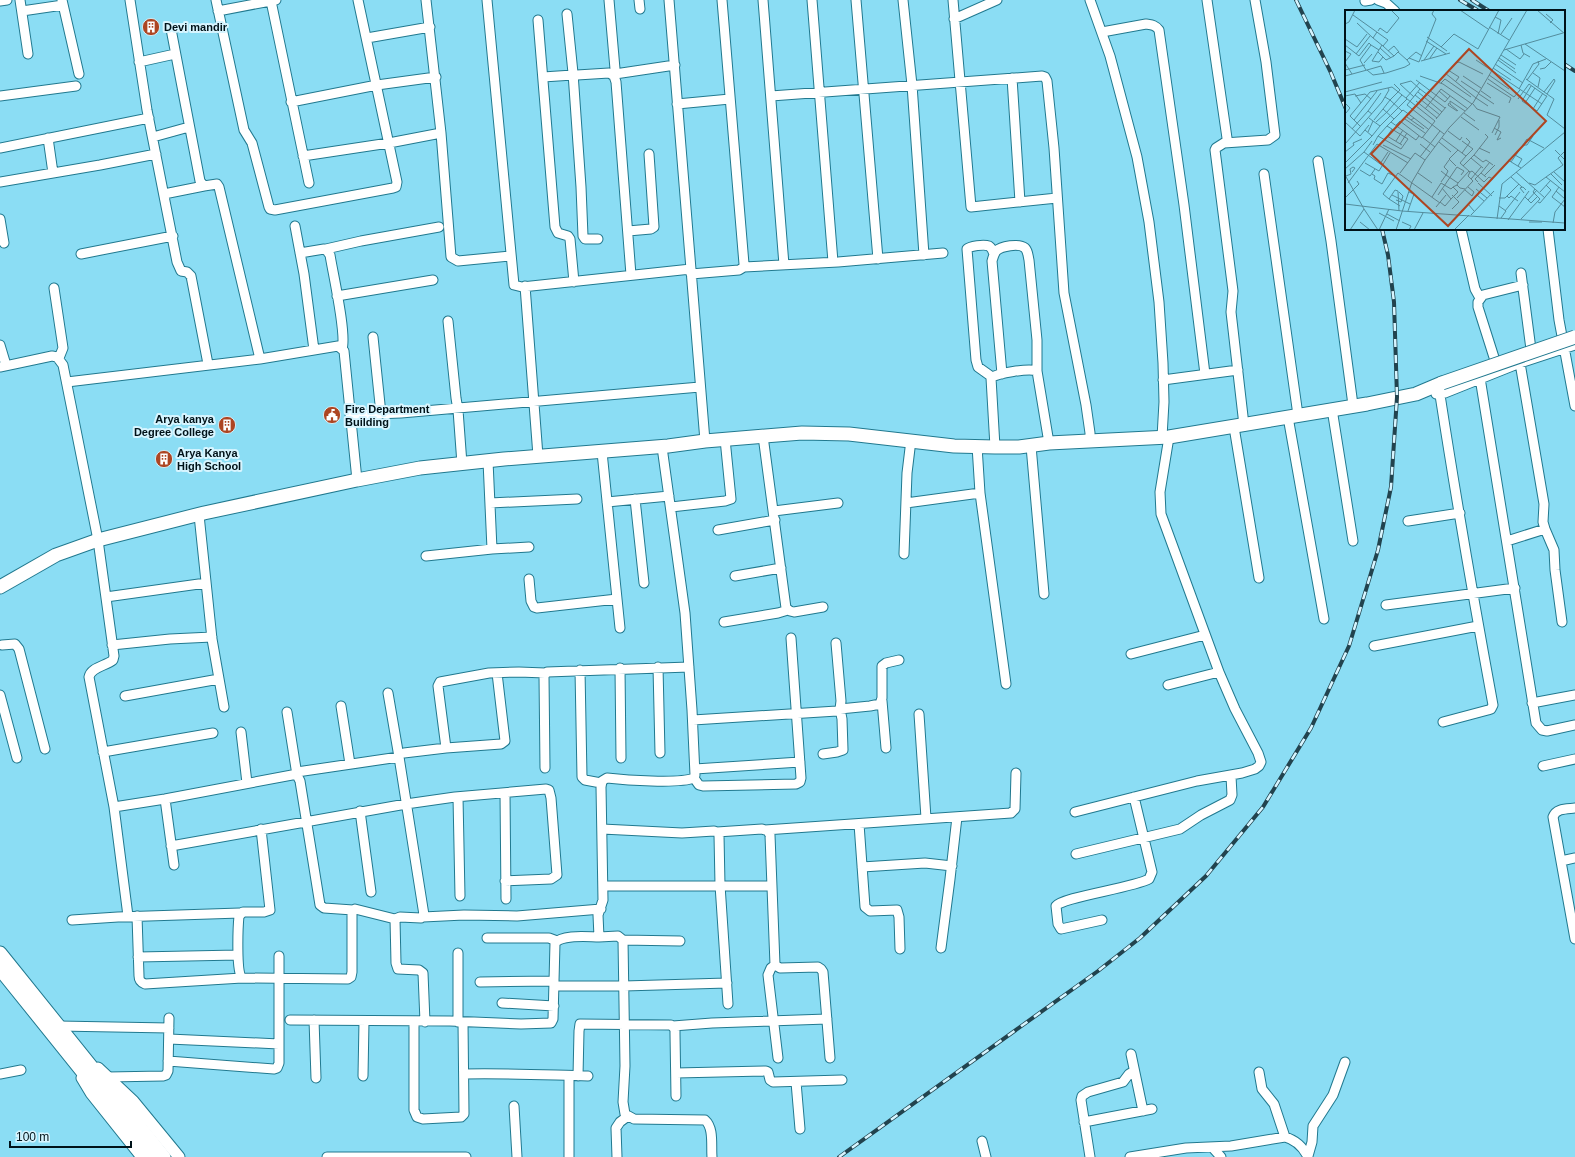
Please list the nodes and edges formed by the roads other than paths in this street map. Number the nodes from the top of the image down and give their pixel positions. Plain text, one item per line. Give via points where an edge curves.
1 (7, 0) edge
2 (20, 0) edge
3 (130, 0) edge
4 (216, 0) edge
5 (274, 0) edge
6 (358, 0) edge
7 (426, 0) edge
8 (487, 0) edge
9 (609, 0) edge
10 (669, 0) edge
11 (722, 0) edge
12 (763, 0) edge
13 (812, 0) edge
14 (856, 0) edge
15 (903, 0) edge
16 (953, 0) edge
17 (997, 0) edge
18 (1090, 0) edge
19 (1207, 0) edge
20 (1255, 0) edge
21 (1378, 0) edge
22 (0, 1) edge
23 (62, 3) edge
24 (1394, 10) edge
25 (22, 11) junction
26 (218, 11) junction
27 (567, 14) dead end
28 (954, 19) junction
29 (538, 20) dead end
30 (430, 26) junction
31 (171, 29) dead end
32 (1102, 32) junction
33 (367, 38) junction
34 (28, 54) dead end
35 (175, 54) junction
36 (139, 62) junction
37 (675, 65) junction
38 (79, 74) dead end
39 (573, 74) junction
40 (614, 75) junction
41 (436, 77) junction
42 (543, 77) junction
43 (1012, 78) junction
44 (960, 81) junction
45 (377, 85) junction
46 (912, 85) junction
47 (76, 86) dead end
48 (864, 89) junction
49 (820, 93) junction
50 (0, 96) edge
51 (771, 96) junction
52 (730, 99) junction
53 (292, 102) junction
54 (677, 104) junction
55 (149, 118) junction
56 (189, 127) junction
57 (442, 133) junction
58 (153, 136) junction
59 (48, 138) junction
60 (389, 143) junction
61 (1224, 143) junction
62 (0, 148) edge
63 (156, 154) junction
64 (649, 154) dead end
65 (303, 156) junction
66 (1318, 161) dead end
67 (53, 173) junction
68 (1264, 174) dead end
69 (0, 182) edge
70 (308, 183) dead end
71 (204, 186) junction
72 (164, 194) junction
73 (1057, 198) junction
74 (1020, 202) junction
75 (0, 220) edge
76 (295, 226) dead end
77 (439, 227) dead end
78 (1461, 230) edge
79 (1548, 230) edge
80 (628, 231) junction
81 (173, 236) junction
82 (598, 240) dead end
83 (4, 243) dead end
84 (326, 249) junction
85 (300, 253) junction
86 (943, 253) dead end
87 (81, 254) dead end
88 (994, 254) junction
89 (924, 255) junction
90 (511, 256) junction
91 (878, 259) junction
92 (833, 262) junction
93 (784, 265) junction
94 (744, 268) junction
95 (691, 272) junction
96 (1521, 273) dead end
97 (631, 275) junction
98 (433, 280) dead end
99 (574, 282) junction
100 (1523, 285) junction
101 (525, 286) junction
102 (54, 288) dead end
103 (337, 296) junction
104 (1480, 298) junction
105 (448, 321) dead end
106 (373, 336) dead end
107 (1575, 337) edge
108 (0, 345) edge
109 (1575, 345) edge
110 (1565, 348) junction
111 (342, 349) junction
112 (314, 350) junction
113 (59, 358) junction
114 (260, 359) junction
115 (1532, 359) junction
116 (1520, 363) junction
117 (208, 364) junction
118 (3, 366) edge
119 (1238, 370) junction
120 (1037, 371) junction
121 (1499, 371) junction
122 (1002, 374) junction
123 (1205, 374) junction
124 (992, 377) junction
125 (1480, 378) junction
126 (1163, 380) junction
127 (67, 382) junction
128 (700, 387) junction
129 (1437, 389) junction
130 (534, 401) junction
131 (1353, 405) junction
132 (1575, 406) edge
133 (458, 408) junction
134 (1332, 409) junction
135 (381, 414) junction
136 (350, 415) junction
137 (1293, 416) junction
138 (1239, 426) junction
139 (763, 436) junction
140 (1165, 437) junction
141 (725, 439) junction
142 (911, 440) junction
143 (705, 441) junction
144 (1090, 442) junction
145 (1049, 443) junction
146 (976, 446) junction
147 (1031, 446) junction
148 (662, 447) junction
149 (995, 447) junction
150 (602, 452) junction
151 (538, 456) junction
152 (488, 461) junction
153 (462, 464) junction
154 (357, 480) junction
155 (980, 493) junction
156 (670, 496) junction
157 (577, 499) dead end
158 (635, 499) junction
159 (607, 502) junction
160 (490, 503) junction
161 (838, 503) dead end
162 (906, 503) junction
163 (671, 507) junction
164 (1460, 513) junction
165 (199, 514) junction
166 (774, 516) junction
167 (1408, 521) dead end
168 (1544, 529) junction
169 (718, 530) dead end
170 (98, 540) junction
171 (1507, 540) junction
172 (1353, 541) dead end
173 (530, 547) dead end
174 (492, 549) junction
175 (904, 554) dead end
176 (426, 556) dead end
177 (781, 568) junction
178 (735, 576) dead end
179 (1259, 578) dead end
180 (529, 579) dead end
181 (206, 582) junction
182 (644, 583) dead end
183 (0, 587) edge
184 (1515, 588) junction
185 (1044, 594) dead end
186 (1472, 594) junction
187 (106, 597) junction
188 (617, 599) junction
189 (1386, 605) dead end
190 (823, 607) dead end
191 (788, 610) junction
192 (1324, 619) dead end
193 (724, 622) dead end
194 (1562, 622) dead end
195 (1478, 626) junction
196 (620, 628) dead end
197 (1205, 635) junction
198 (212, 637) junction
199 (791, 638) dead end
200 (1, 643) edge
201 (836, 643) dead end
202 (112, 645) junction
203 (1374, 646) dead end
204 (1131, 654) dead end
205 (899, 660) dead end
206 (658, 667) junction
207 (689, 667) junction
208 (620, 668) junction
209 (580, 670) junction
210 (1219, 672) junction
211 (497, 673) junction
212 (546, 673) junction
213 (219, 678) junction
214 (1006, 684) dead end
215 (1168, 685) dead end
216 (388, 693) dead end
217 (0, 695) edge
218 (1575, 695) edge
219 (124, 696) dead end
220 (882, 701) junction
221 (1532, 703) junction
222 (341, 706) dead end
223 (224, 707) dead end
224 (840, 709) junction
225 (287, 712) dead end
226 (796, 714) junction
227 (919, 714) dead end
228 (693, 720) junction
229 (1443, 722) dead end
230 (1575, 725) edge
231 (241, 732) dead end
232 (212, 733) dead end
233 (446, 748) junction
234 (886, 748) dead end
235 (45, 749) dead end
236 (103, 752) junction
237 (660, 753) dead end
238 (823, 754) dead end
239 (399, 757) junction
240 (17, 758) dead end
241 (622, 758) dead end
242 (1575, 760) edge
243 (800, 762) junction
244 (350, 764) junction
245 (1543, 766) dead end
246 (545, 768) dead end
247 (695, 773) junction
248 (1016, 773) dead end
249 (297, 774) junction
250 (1230, 776) junction
251 (248, 783) junction
252 (601, 783) junction
253 (505, 793) junction
254 (458, 797) junction
255 (1134, 797) junction
256 (165, 799) junction
257 (406, 804) junction
258 (114, 807) junction
259 (1575, 808) edge
260 (360, 811) junction
261 (1075, 812) dead end
262 (957, 817) junction
263 (926, 818) junction
264 (306, 821) junction
265 (859, 824) junction
266 (261, 829) junction
267 (602, 829) junction
268 (766, 830) junction
269 (717, 832) junction
270 (1143, 838) junction
271 (171, 846) junction
272 (1076, 854) dead end
273 (1575, 858) edge
274 (1561, 861) junction
275 (174, 864) dead end
276 (952, 866) junction
277 (862, 867) junction
278 (506, 881) junction
279 (720, 885) junction
280 (603, 886) junction
281 (772, 886) junction
282 (371, 892) dead end
283 (460, 896) dead end
284 (506, 899) dead end
285 (601, 909) junction
286 (353, 910) junction
287 (240, 913) junction
288 (132, 916) junction
289 (423, 917) junction
290 (395, 919) junction
291 (72, 920) dead end
292 (1102, 920) dead end
293 (599, 937) junction
294 (487, 938) dead end
295 (1575, 939) edge
296 (623, 940) junction
297 (557, 941) junction
298 (680, 941) dead end
299 (940, 948) dead end
300 (900, 949) dead end
301 (458, 953) dead end
302 (238, 955) junction
303 (279, 956) dead end
304 (138, 957) junction
305 (1, 962) edge
306 (775, 965) junction
307 (242, 978) junction
308 (279, 979) junction
309 (480, 982) dead end
310 (726, 983) junction
311 (554, 984) junction
312 (624, 986) junction
313 (502, 1003) dead end
314 (728, 1004) dead end
315 (554, 1006) junction
316 (41, 1013) junction
317 (169, 1018) dead end
318 (827, 1019) junction
319 (290, 1020) dead end
320 (314, 1020) junction
321 (364, 1021) junction
322 (775, 1021) junction
323 (414, 1022) junction
324 (425, 1022) junction
325 (461, 1022) junction
326 (624, 1024) junction
327 (58, 1026) junction
328 (673, 1026) junction
329 (169, 1028) junction
330 (168, 1039) junction
331 (279, 1044) junction
332 (73, 1053) junction
333 (1131, 1054) dead end
334 (778, 1058) dead end
335 (830, 1058) dead end
336 (168, 1062) junction
337 (1344, 1062) dead end
338 (21, 1070) dead end
339 (1134, 1071) junction
340 (1259, 1072) dead end
341 (676, 1073) junction
342 (0, 1074) edge
343 (464, 1074) junction
344 (363, 1076) dead end
345 (574, 1076) junction
346 (588, 1076) dead end
347 (108, 1077) junction
348 (316, 1078) dead end
349 (842, 1080) dead end
350 (796, 1082) junction
351 (676, 1096) dead end
352 (115, 1105) junction
353 (514, 1106) dead end
354 (1152, 1109) dead end
355 (1143, 1111) junction
356 (628, 1116) junction
357 (1084, 1122) junction
358 (800, 1129) dead end
359 (1285, 1137) junction
360 (982, 1141) dead end
361 (1212, 1147) junction
362 (1187, 1153) edge
363 (1146, 1156) edge
364 (1308, 1156) edge
365 (142, 1157) edge
366 (151, 1157) edge
367 (164, 1157) edge
368 (179, 1157) edge
369 (327, 1157) edge
370 (387, 1157) edge
371 (466, 1157) edge
372 (517, 1157) edge
373 (568, 1157) edge
374 (617, 1157) edge
375 (712, 1157) edge
376 (986, 1157) edge
377 (1090, 1157) edge
378 (1130, 1157) edge
379 (1221, 1157) edge

1 - 22 street
2 - 25 street
3 - 36 street
4 - 26 street
5 - 26 street
5 - 53 street
6 - 33 street
7 - 30 street
8 - 90 street
9 - 40 street
10 - 37 street
11 - 52 street
12 - 51 street
13 - 49 street
14 - 48 street
15 - 46 street
16 - 28 street
17 - 28 street
18 - 32 street
19 - 61 street via 1227,138
20 - 61 street via 1275,135 1268,140
21 - 24 street via 1386,2
23 - 25 street
23 - 38 street
25 - 34 street
26 - 60 street via 244,130 252,143 270,209 395,188 397,182
27 - 39 street
28 - 44 street
29 - 42 street
30 - 33 street
30 - 41 street
31 - 35 street
32 - 123 street via 1146,24 1152,24 1159,30
32 - 126 street via 1137,157 1147,210 1159,302
33 - 45 street
35 - 36 street
35 - 56 street
36 - 55 street
37 - 40 street
37 - 54 street
39 - 40 street
39 - 42 street
39 - 82 street via 583,236 585,239
40 - 80 street
41 - 45 street
41 - 57 street
42 - 99 street via 555,227 558,233 570,239
43 - 44 street
43 - 73 street via 1042,76 1047,81
43 - 74 street
44 - 46 street
44 - 74 street via 971,207
45 - 53 street
45 - 60 street
46 - 48 street
46 - 89 street
47 - 50 street
48 - 49 street
48 - 91 street
49 - 51 street
49 - 92 street
51 - 93 street
52 - 54 street
52 - 94 street
53 - 65 street
54 - 95 street
55 - 58 street
55 - 59 street
56 - 58 street
56 - 71 street via 200,181
57 - 60 street
57 - 90 street via 451,257 458,261
58 - 63 street
59 - 62 street
59 - 67 street
60 - 65 street
61 - 119 street via 1215,150 1233,291 1231,312
63 - 67 street
63 - 72 street
64 - 80 street via 654,227
65 - 70 street
66 - 131 street
67 - 69 street
68 - 137 street
71 - 72 street
71 - 114 street via 217,184 219,187
72 - 81 street
73 - 74 street
73 - 144 street via 1064,293 1086,405
75 - 83 street
76 - 85 street
77 - 84 street
78 - 104 street via 1475,289
79 - 110 street
80 - 97 street
81 - 87 street
81 - 117 street via 180,269 191,276
84 - 85 street
84 - 103 street via 330,255
85 - 112 street
86 - 89 street
88 - 120 street via 1002,248 1020,245 1028,252 1036,325
88 - 122 street via 992,260
88 - 124 street via 988,246 971,246 967,250 976,360 978,367
89 - 91 street
90 - 101 street via 514,285
91 - 92 street
92 - 93 street
93 - 94 street
94 - 95 street
95 - 97 street
95 - 128 street
96 - 100 street
97 - 99 street
98 - 103 street
99 - 101 street
100 - 104 street via 1483,295
100 - 115 street
101 - 130 street
102 - 113 street via 63,348
103 - 111 street via 343,334
104 - 121 street via 1478,307
105 - 133 street
106 - 135 street
107 - 129 main road, bridge
108 - 118 street
109 - 110 street
110 - 115 street
110 - 132 street
111 - 112 street via 335,346
111 - 136 street
112 - 114 street
113 - 118 street via 52,356
113 - 127 street
114 - 117 street
115 - 116 street
116 - 121 street
116 - 168 street via 1544,504
117 - 127 street
119 - 123 street
119 - 138 street
120 - 122 street
120 - 145 street
121 - 125 street
122 - 124 street
123 - 126 street
124 - 149 street via 990,384
125 - 129 street
125 - 171 street
126 - 140 street
127 - 170 street
128 - 130 street
128 - 143 street
129 - 131 main road
129 - 164 street
130 - 133 street
130 - 151 street
131 - 134 main road
133 - 135 street
133 - 153 street
134 - 137 main road
134 - 172 street
135 - 136 street
136 - 154 street
137 - 138 main road
137 - 192 street
138 - 140 main road
138 - 179 street
139 - 141 main road
139 - 142 main road via 802,433 849,434
139 - 166 street
140 - 144 main road
140 - 197 street via 1160,508
141 - 143 main road
141 - 163 street via 731,498 725,501
142 - 146 main road via 954,446
142 - 162 street
143 - 148 main road
144 - 145 main road
145 - 147 main road
146 - 149 main road
146 - 155 street
147 - 149 main road
147 - 185 street
148 - 150 main road
148 - 156 street
150 - 151 main road
150 - 159 street
151 - 152 main road
152 - 153 main road
152 - 160 street
153 - 154 main road via 420,468
154 - 165 main road
155 - 162 street
155 - 214 street
156 - 158 street
156 - 163 street
157 - 160 street
158 - 159 street
158 - 182 street
159 - 188 street
160 - 174 street
161 - 166 street
162 - 175 street
163 - 207 street
164 - 167 street
164 - 186 street
165 - 170 main road
165 - 181 street
166 - 169 street
166 - 177 street
168 - 171 street
168 - 194 street via 1554,550
170 - 183 main road via 56,555
170 - 187 street
171 - 184 street
173 - 174 street
174 - 176 street
177 - 178 street
177 - 191 street
180 - 188 street via 531,601 537,608
181 - 187 street
181 - 198 street
184 - 186 street
184 - 221 street
186 - 189 street
186 - 195 street
187 - 202 street
188 - 196 street
190 - 191 street via 794,612
191 - 193 street via 778,614
195 - 203 street
195 - 229 street via 1494,705 1488,710
197 - 204 street
197 - 210 street
198 - 202 street
198 - 213 street
199 - 226 street
200 - 235 street via 15,644 19,649
201 - 224 street
202 - 236 street via 113,660 94,670 89,677
205 - 220 street via 882,666
206 - 207 street
206 - 208 street
206 - 237 street
207 - 228 street
208 - 209 street
208 - 241 street
209 - 212 street
209 - 252 street via 582,777
210 - 215 street
210 - 250 street via 1260,758 1259,766 1255,769
211 - 212 street
211 - 233 street via 452,679 439,684
211 - 233 street via 505,741 501,744
212 - 246 street via 543,714
213 - 219 street
213 - 223 street
216 - 239 street
217 - 240 street
218 - 221 street
220 - 224 street via 877,705
220 - 234 street
221 - 230 street via 1536,723 1542,730
222 - 244 street
224 - 226 street
224 - 238 street via 843,750
225 - 249 street
226 - 228 street
226 - 243 street
227 - 263 street
228 - 247 street
231 - 251 street
232 - 236 street
233 - 239 street via 404,752
236 - 258 street
239 - 244 street
239 - 257 street
242 - 245 street
243 - 247 street
243 - 247 street via 801,781 796,784 703,786 699,785
244 - 249 street
247 - 252 street via 672,780 607,778
248 - 262 street via 1013,812
249 - 251 street
249 - 264 street
250 - 255 street via 1197,781
250 - 270 street via 1230,800 1180,829
251 - 256 street
252 - 267 street
253 - 254 street
253 - 278 street
253 - 278 street via 546,789 550,792 556,872 555,878 551,879
254 - 257 street
254 - 283 street
255 - 261 street
255 - 270 street
256 - 258 street
256 - 271 street
257 - 260 street
257 - 289 street
258 - 288 street
259 - 274 street via 1554,813
260 - 264 street
260 - 282 street
262 - 263 street
262 - 276 street
263 - 265 street
264 - 266 street
264 - 286 street via 320,905 324,908
265 - 268 street
265 - 277 street
266 - 271 street
266 - 287 street via 270,910
267 - 269 street
267 - 280 street
268 - 269 street
268 - 281 street via 770,836
269 - 279 street
270 - 272 street
270 - 292 street via 1152,872 1149,879 1062,902 1056,906 1061,929
271 - 275 street
273 - 274 street
274 - 295 street
276 - 277 street via 925,863
276 - 299 street
277 - 300 street via 865,907 870,911 897,910
278 - 284 street
279 - 280 street
279 - 281 street
279 - 310 street
280 - 285 street via 604,900
281 - 306 street
285 - 289 street via 517,916
285 - 293 street via 598,916
286 - 290 street
286 - 308 street via 352,972 348,979
287 - 288 street
287 - 302 street
288 - 291 street
288 - 304 street
289 - 290 street
290 - 324 street via 396,966 423,973
293 - 296 street via 618,936
293 - 297 street via 567,937
294 - 297 street via 549,938
296 - 298 street
296 - 312 street
297 - 311 street
301 - 325 street
302 - 304 street
302 - 307 street via 239,976
303 - 308 street
304 - 307 street via 139,980 144,984
305 - 316 main road
306 - 318 street via 780,968 821,969
306 - 322 street via 768,975
307 - 308 street
308 - 331 street
309 - 311 street
310 - 312 street
310 - 314 street
311 - 312 street
311 - 315 street
312 - 326 street
313 - 315 street
315 - 325 street via 551,1022
316 - 327 main road
316 - 332 main road
317 - 329 street
318 - 322 street
318 - 335 street
319 - 320 street
320 - 321 street
320 - 348 street
321 - 323 street
321 - 344 street
322 - 328 street
322 - 334 street
323 - 324 street
323 - 343 street via 414,1110 417,1117 423,1119 464,1116
324 - 325 street
325 - 343 street
326 - 328 street
326 - 345 street via 580,1024
326 - 356 street via 624,1110
327 - 329 street
327 - 332 main road
328 - 341 street
329 - 330 street
330 - 331 street
330 - 336 street
331 - 336 street via 280,1063 274,1069
332 - 347 street
332 - 352 main road
332 - 365 street via 91,1093
333 - 339 street
336 - 347 street via 168,1071 163,1076
337 - 364 street via 1334,1095 1313,1126
338 - 342 street
339 - 355 street
339 - 357 street via 1123,1082 1082,1096
340 - 359 street via 1262,1089 1274,1104
341 - 350 street via 766,1071 771,1082
341 - 351 street
343 - 345 street
345 - 346 street
345 - 373 street
347 - 368 street via 133,1101
349 - 350 street
350 - 358 street
352 - 366 main road
352 - 367 main road
353 - 372 street
354 - 355 street
355 - 357 street
356 - 374 street via 616,1128
356 - 375 street via 634,1119 704,1120 709,1124 711,1132
357 - 377 street
359 - 361 street
359 - 364 street via 1298,1143
360 - 376 street
361 - 362 street
361 - 379 street
362 - 363 street
363 - 378 street
369 - 370 street
370 - 371 street

